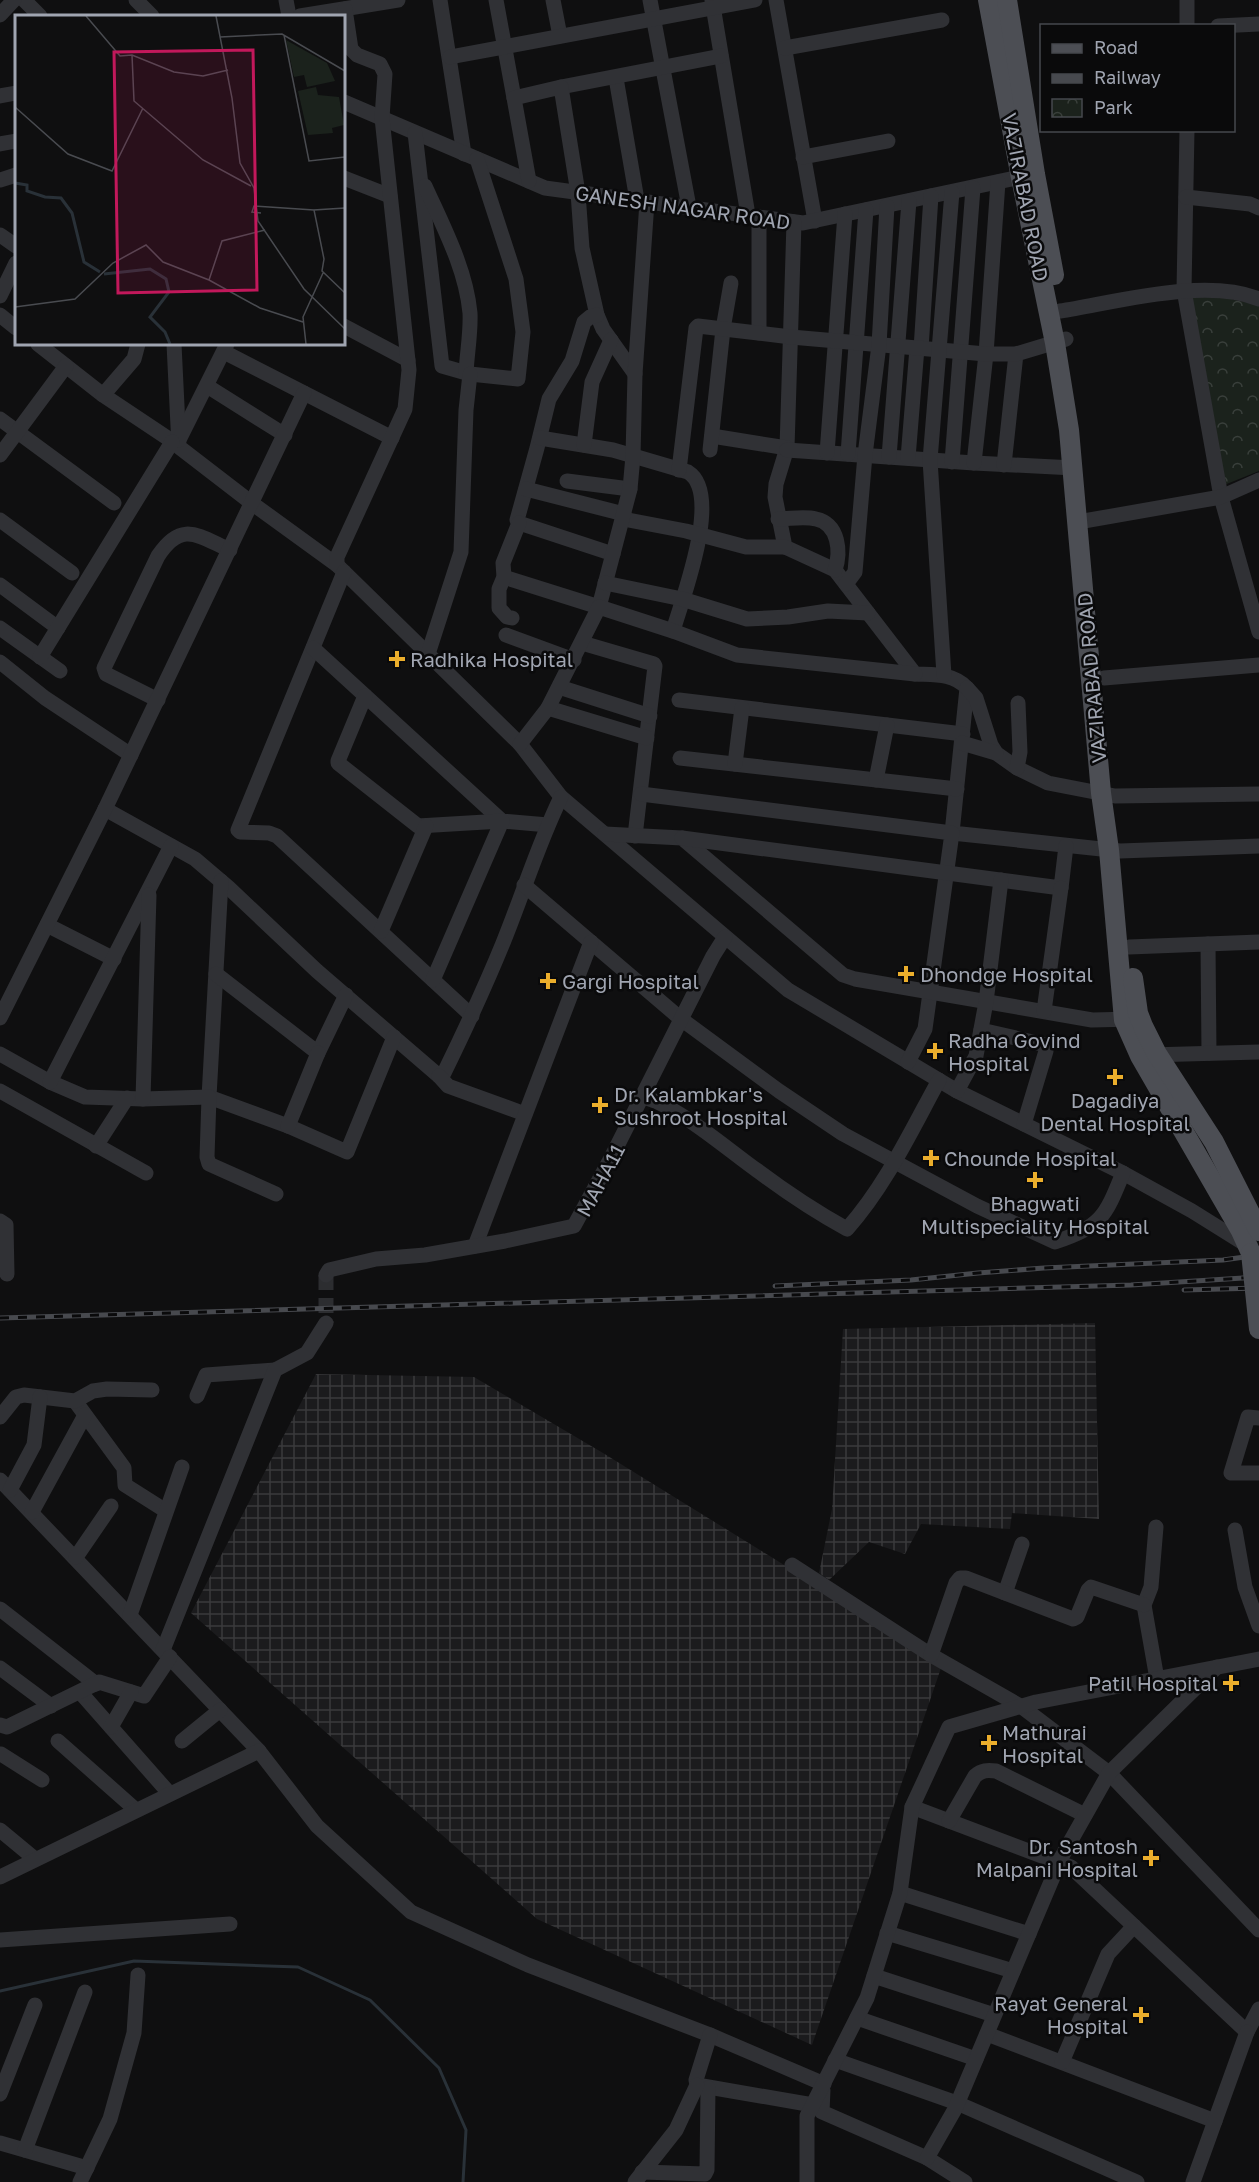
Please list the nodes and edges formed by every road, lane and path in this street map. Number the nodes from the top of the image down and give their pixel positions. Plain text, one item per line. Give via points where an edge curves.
1 (14, 0) edge
2 (24, 0) edge
3 (136, 0) edge
4 (286, 0) edge
5 (398, 0) edge
6 (440, 0) edge
7 (496, 0) edge
8 (553, 0) edge
9 (650, 0) edge
10 (755, 0) edge
11 (776, 0) edge
12 (988, 0) edge
13 (1006, 0) edge
14 (1187, 0) edge
15 (712, 4) edge
16 (152, 9) edge
17 (345, 9) junction
18 (0, 15) edge
19 (39, 15) edge
20 (288, 15) edge
21 (306, 15) edge
22 (653, 19) junction
23 (942, 20) dead end
24 (1187, 24) edge
25 (1259, 24) edge
26 (1235, 25) edge
27 (560, 36) junction
28 (504, 46) junction
29 (785, 48) junction
30 (721, 56) junction
31 (450, 57) junction
32 (662, 68) junction
33 (616, 78) junction
34 (561, 87) junction
35 (15, 93) edge
36 (0, 96) edge
37 (514, 98) junction
38 (345, 102) edge
39 (382, 118) junction
40 (1187, 132) edge
41 (415, 133) junction
42 (15, 141) edge
43 (888, 141) dead end
44 (0, 144) edge
45 (471, 157) junction
46 (803, 157) junction
47 (419, 172) junction
48 (15, 175) edge
49 (1028, 176) junction
50 (345, 178) edge
51 (0, 180) edge
52 (529, 181) junction
53 (998, 182) junction
54 (973, 188) junction
55 (579, 192) junction
56 (952, 192) junction
57 (390, 196) junction
58 (931, 196) junction
59 (1186, 197) junction
60 (642, 201) junction
61 (909, 201) junction
62 (887, 206) junction
63 (689, 207) junction
64 (1259, 208) edge
65 (866, 210) junction
66 (845, 214) junction
67 (754, 216) junction
68 (814, 220) junction
69 (794, 222) junction
70 (0, 235) edge
71 (15, 245) edge
72 (15, 265) edge
73 (731, 283) dead end
74 (1184, 290) junction
75 (0, 296) edge
76 (1259, 299) edge
77 (1060, 311) junction
78 (0, 315) edge
79 (597, 315) junction
80 (15, 327) edge
81 (345, 327) edge
82 (723, 329) junction
83 (759, 333) junction
84 (791, 337) junction
85 (611, 340) junction
86 (835, 341) junction
87 (1060, 341) junction
88 (856, 343) junction
89 (138, 345) edge
90 (174, 345) edge
91 (879, 345) junction
92 (46, 346) edge
93 (899, 346) junction
94 (226, 348) edge
95 (919, 349) junction
96 (938, 350) junction
97 (962, 352) junction
98 (986, 354) junction
99 (1016, 354) junction
100 (408, 360) junction
101 (66, 366) junction
102 (468, 374) junction
103 (635, 374) junction
104 (207, 386) junction
105 (304, 393) junction
106 (103, 395) junction
107 (0, 419) edge
108 (18, 432) junction
109 (285, 435) junction
110 (392, 438) junction
111 (540, 438) junction
112 (176, 443) junction
113 (585, 445) junction
114 (787, 449) junction
115 (827, 453) junction
116 (848, 454) junction
117 (0, 455) edge
118 (865, 455) junction
119 (633, 456) junction
120 (889, 457) junction
121 (908, 458) junction
122 (930, 460) junction
123 (952, 462) junction
124 (974, 463) junction
125 (1004, 465) junction
126 (1074, 468) junction
127 (679, 470) junction
128 (1259, 480) edge
129 (567, 482) dead end
130 (526, 489) junction
131 (630, 489) junction
132 (1221, 497) junction
133 (114, 503) dead end
134 (253, 504) junction
135 (624, 517) junction
136 (778, 519) junction
137 (0, 520) edge
138 (1084, 521) junction
139 (519, 523) junction
140 (701, 534) junction
141 (785, 547) junction
142 (231, 550) junction
143 (614, 554) junction
144 (340, 568) junction
145 (835, 570) junction
146 (72, 573) dead end
147 (504, 577) junction
148 (1252, 580) edge
149 (605, 583) junction
150 (846, 584) junction
151 (0, 585) edge
152 (682, 599) junction
153 (599, 607) junction
154 (868, 613) junction
155 (512, 618) dead end
156 (0, 628) edge
157 (58, 628) junction
158 (673, 631) junction
159 (1259, 632) edge
160 (506, 635) dead end
161 (582, 643) junction
162 (313, 648) junction
163 (428, 654) junction
164 (40, 657) junction
165 (574, 660) junction
166 (0, 663) edge
167 (1259, 665) edge
168 (60, 671) dead end
169 (915, 674) junction
170 (944, 675) junction
171 (1104, 678) junction
172 (560, 687) junction
173 (967, 688) junction
174 (366, 696) junction
175 (158, 700) junction
176 (678, 700) dead end
177 (1018, 703) dead end
178 (548, 708) junction
179 (742, 708) junction
180 (650, 716) junction
181 (886, 725) junction
182 (647, 738) junction
183 (962, 738) junction
184 (520, 744) junction
185 (996, 753) junction
186 (131, 755) junction
187 (680, 758) dead end
188 (735, 764) junction
189 (1017, 768) junction
190 (876, 780) junction
191 (957, 789) junction
192 (641, 794) junction
193 (1259, 794) edge
194 (1108, 795) junction
195 (561, 797) junction
196 (105, 809) junction
197 (502, 821) junction
198 (548, 825) junction
199 (426, 826) junction
200 (952, 833) junction
201 (605, 834) junction
202 (635, 836) junction
203 (682, 838) junction
204 (171, 846) junction
205 (1066, 846) junction
206 (1259, 846) edge
207 (1115, 851) junction
208 (946, 872) junction
209 (1001, 880) junction
210 (221, 881) junction
211 (524, 885) junction
212 (1061, 888) junction
213 (149, 889) junction
214 (47, 925) junction
215 (381, 931) junction
216 (725, 937) junction
217 (591, 942) junction
218 (1259, 942) edge
219 (1208, 944) junction
220 (1129, 947) junction
221 (114, 958) junction
222 (216, 974) junction
223 (433, 980) junction
224 (930, 993) junction
225 (346, 995) junction
226 (986, 1002) junction
227 (1044, 1011) junction
228 (472, 1016) junction
229 (0, 1018) edge
230 (681, 1019) junction
231 (1132, 1019) junction
232 (981, 1030) junction
233 (394, 1037) junction
234 (1259, 1052) edge
235 (318, 1053) junction
236 (1209, 1053) junction
237 (0, 1054) edge
238 (1149, 1055) junction
239 (908, 1062) junction
240 (439, 1076) junction
241 (939, 1080) junction
242 (50, 1082) junction
243 (0, 1091) edge
244 (957, 1091) junction
245 (209, 1097) junction
246 (642, 1097) junction
247 (135, 1099) junction
248 (525, 1114) junction
249 (1024, 1124) junction
250 (288, 1126) junction
251 (96, 1146) junction
252 (894, 1161) junction
253 (146, 1173) dead end
254 (1123, 1173) junction
255 (276, 1194) dead end
256 (0, 1221) edge
257 (1253, 1243) edge
258 (475, 1246) junction
259 (7, 1274) dead end
260 (326, 1275) dead end
261 (326, 1323) tunnel mouth
262 (1259, 1329) edge
263 (275, 1370) junction
264 (152, 1390) dead end
265 (196, 1396) dead end
266 (40, 1397) junction
267 (75, 1401) junction
268 (85, 1415) junction
269 (0, 1417) edge
270 (1259, 1418) edge
271 (182, 1467) dead end
272 (1259, 1473) edge
273 (5, 1485) edge
274 (111, 1506) dead end
275 (166, 1511) junction
276 (32, 1512) junction
277 (1156, 1527) dead end
278 (1235, 1530) dead end
279 (1022, 1544) dead end
280 (76, 1557) junction
281 (792, 1565) dead end
282 (1005, 1593) junction
283 (1144, 1605) junction
284 (0, 1608) edge
285 (130, 1615) junction
286 (1259, 1626) edge
287 (166, 1653) junction
288 (931, 1655) junction
289 (1259, 1659) edge
290 (1217, 1667) junction
291 (0, 1668) edge
292 (1157, 1679) junction
293 (96, 1684) junction
294 (80, 1692) junction
295 (131, 1692) junction
296 (51, 1706) junction
297 (1022, 1707) junction
298 (220, 1710) junction
299 (3, 1726) edge
300 (111, 1727) junction
301 (58, 1741) dead end
302 (182, 1741) dead end
303 (259, 1751) junction
304 (0, 1756) edge
305 (1110, 1773) junction
306 (42, 1780) dead end
307 (169, 1793) junction
308 (912, 1807) junction
309 (136, 1810) junction
310 (1085, 1815) junction
311 (950, 1821) junction
312 (0, 1830) edge
313 (35, 1858) junction
314 (1059, 1863) junction
315 (0, 1877) edge
316 (900, 1893) junction
317 (230, 1924) dead end
318 (1134, 1926) junction
319 (1259, 1930) edge
320 (887, 1933) junction
321 (1029, 1934) junction
322 (0, 1940) edge
323 (1013, 1971) junction
324 (138, 1975) dead end
325 (874, 1976) junction
326 (85, 1992) dead end
327 (35, 2005) dead end
328 (1259, 2009) edge
329 (994, 2015) junction
330 (857, 2018) junction
331 (1247, 2032) junction
332 (987, 2034) junction
333 (710, 2036) junction
334 (976, 2059) junction
335 (836, 2060) junction
336 (1062, 2062) junction
337 (824, 2084) junction
338 (702, 2087) junction
339 (0, 2094) edge
340 (957, 2103) junction
341 (813, 2105) junction
342 (1215, 2121) junction
343 (0, 2143) edge
344 (25, 2150) junction
345 (927, 2158) junction
346 (87, 2168) junction
347 (638, 2177) edge
348 (80, 2182) edge
349 (807, 2182) edge
350 (965, 2182) edge
351 (1137, 2182) edge
352 (1193, 2182) edge

1 - 18 street
2 - 19 street
3 - 16 street
4 - 20 street
5 - 17 street
6 - 31 street
7 - 28 street
8 - 27 street
9 - 22 street
10 - 15 street
11 - 29 street
12 - 49 main road, VAZIRABAD ROAD
13 - 49 main road, VAZIRABAD ROAD
14 - 24 street
15 - 22 street
15 - 30 street
17 - 21 street
17 - 39 street via 351,49 384,69
22 - 27 street
22 - 32 street
23 - 29 street
25 - 26 street
27 - 28 street
28 - 31 street
28 - 37 street
29 - 46 street
30 - 32 street
30 - 67 street
31 - 45 street
32 - 33 street
32 - 63 street
33 - 34 street
33 - 60 street
34 - 37 street
34 - 55 street
35 - 36 street
37 - 52 street
38 - 39 street, GANESH NAGAR ROAD
39 - 41 street, GANESH NAGAR ROAD
39 - 57 street
40 - 59 street
41 - 45 street, GANESH NAGAR ROAD
41 - 47 street
42 - 44 street
43 - 46 street
45 - 52 street, GANESH NAGAR ROAD
45 - 102 street via 516,279 523,332 518,379
46 - 68 street
47 - 102 street via 465,287 470,314
47 - 102 street via 442,366
48 - 51 street
49 - 53 street, GANESH NAGAR ROAD
49 - 77 main road, VAZIRABAD ROAD
49 - 87 main road, VAZIRABAD ROAD
50 - 57 street
52 - 55 street, GANESH NAGAR ROAD via 545,188
53 - 54 street, GANESH NAGAR ROAD
53 - 98 street
54 - 56 street, GANESH NAGAR ROAD
54 - 97 street
55 - 60 street, GANESH NAGAR ROAD
55 - 79 street via 582,248
56 - 58 street, GANESH NAGAR ROAD
56 - 96 street
57 - 100 street
58 - 61 street, GANESH NAGAR ROAD
58 - 95 street
59 - 64 street
59 - 74 street
60 - 63 street, GANESH NAGAR ROAD
60 - 103 street
61 - 62 street, GANESH NAGAR ROAD
61 - 93 street
62 - 65 street, GANESH NAGAR ROAD
62 - 91 street
63 - 67 street, GANESH NAGAR ROAD
65 - 66 street, GANESH NAGAR ROAD
65 - 88 street
66 - 68 street, GANESH NAGAR ROAD
66 - 86 street
67 - 69 street, GANESH NAGAR ROAD
67 - 83 street
68 - 69 street, GANESH NAGAR ROAD
69 - 84 street
70 - 71 street
72 - 75 street
73 - 82 street
74 - 76 street via 1244,293
74 - 77 street
74 - 132 street
77 - 87 main road, VAZIRABAD ROAD
78 - 80 street
79 - 85 street
79 - 111 street via 584,322 572,361 549,399
81 - 100 street
82 - 83 street
82 - 114 street via 711,443
82 - 127 street via 696,328
83 - 84 street
84 - 86 street
84 - 114 street
85 - 103 street
85 - 113 street via 592,382
86 - 88 street
86 - 115 street
87 - 99 street
87 - 126 main road, VAZIRABAD ROAD
87 - 138 main road, VAZIRABAD ROAD via 1085,470
88 - 91 street
88 - 116 street
89 - 106 street via 134,359
90 - 112 street
91 - 93 street
91 - 118 street
92 - 101 street
93 - 95 street
93 - 120 street
94 - 104 street
94 - 105 street
95 - 96 street
95 - 121 street
96 - 97 street
96 - 122 street
97 - 98 street
97 - 123 street
98 - 99 street
98 - 124 street
99 - 125 street
100 - 110 street via 405,409
101 - 106 street
101 - 108 street
102 - 163 street via 461,552
103 - 119 street
104 - 109 street
104 - 112 street
105 - 109 street
105 - 110 street
106 - 112 street
107 - 108 street
108 - 117 street
108 - 133 street
109 - 134 street
110 - 144 street via 337,557
111 - 113 street
111 - 130 street
112 - 134 street
112 - 157 street
113 - 119 street
114 - 115 street
114 - 136 street via 776,484
115 - 116 street
116 - 118 street
118 - 120 street
118 - 150 street via 855,572
119 - 127 street
119 - 131 street
120 - 121 street
121 - 122 street
122 - 123 street
122 - 170 street
123 - 124 street
124 - 125 street
125 - 126 street
126 - 138 main road, VAZIRABAD ROAD
127 - 140 street via 699,483
128 - 132 street
129 - 131 street
130 - 135 street
130 - 139 street
131 - 135 street
132 - 138 street
132 - 148 street
134 - 142 street
134 - 144 street
135 - 140 street
135 - 143 street
136 - 141 street
136 - 145 street via 811,518 826,524 837,542
137 - 146 street
138 - 171 main road, VAZIRABAD ROAD
138 - 194 main road, VAZIRABAD ROAD
139 - 143 street
139 - 147 street via 503,563
140 - 141 street via 746,547
140 - 152 street
141 - 145 street
142 - 175 street
142 - 175 street via 191,534 175,536 158,556 104,668 106,674
143 - 149 street
144 - 162 street
144 - 163 street
145 - 150 street
147 - 153 street
147 - 155 street via 499,589 499,608
148 - 159 street
149 - 152 street
149 - 153 street
150 - 154 street
151 - 157 street
152 - 154 street via 760,620 828,611
152 - 158 street
153 - 158 street
153 - 161 street
154 - 169 street
156 - 164 street
157 - 164 street
158 - 169 street via 737,655
160 - 165 street
161 - 165 street
161 - 180 street via 654,664
162 - 174 street
162 - 215 street via 237,826 240,832 277,836
163 - 184 street
164 - 168 street
165 - 172 street
166 - 186 street
167 - 171 street
169 - 170 street
170 - 173 street via 961,681
171 - 194 main road, VAZIRABAD ROAD
172 - 178 street
172 - 180 street
173 - 183 street
173 - 185 street via 976,698
174 - 197 street
174 - 199 street via 338,762 418,826
175 - 186 street
176 - 179 street
177 - 189 street
178 - 182 street
178 - 184 street
179 - 181 street
179 - 188 street
180 - 182 street
181 - 183 street
181 - 190 street
182 - 192 street
183 - 185 street
183 - 191 street
184 - 195 street
185 - 189 street
186 - 196 street
187 - 188 street
188 - 190 street
189 - 194 street via 1062,788
190 - 191 street
191 - 200 street
192 - 200 street
192 - 202 street
193 - 194 street
194 - 207 main road, VAZIRABAD ROAD
195 - 198 street
195 - 201 street
196 - 204 street
196 - 214 street
197 - 198 street
197 - 199 street
197 - 223 street
198 - 211 street
199 - 215 street
200 - 205 street
200 - 208 street
201 - 202 street
201 - 216 street
202 - 203 street
203 - 208 street
203 - 224 street via 843,975
204 - 210 street via 195,859
204 - 213 street
205 - 207 street
205 - 212 street
206 - 207 street
207 - 220 main road, VAZIRABAD ROAD
207 - 231 main road, VAZIRABAD ROAD
208 - 209 street
208 - 224 street
209 - 212 street
209 - 226 street
210 - 222 street
210 - 225 street
211 - 217 street
211 - 228 street
212 - 227 street
213 - 221 street
213 - 247 street
214 - 221 street
214 - 229 street
215 - 223 street
216 - 230 street, MAHA11
216 - 239 street via 788,990
217 - 230 street
217 - 248 street
218 - 219 street
219 - 220 street
219 - 236 street
220 - 231 main road, VAZIRABAD ROAD
221 - 242 street
222 - 235 street
222 - 245 street
223 - 228 street
224 - 226 street
224 - 239 street via 925,1029
225 - 233 street
225 - 235 street
226 - 227 street
226 - 232 street
227 - 231 street via 1092,1020
228 - 240 street
230 - 246 street, MAHA11
230 - 252 street via 843,1134
231 - 238 main road, VAZIRABAD ROAD
232 - 244 street via 976,1056
232 - 249 street via 1046,1045
233 - 240 street
233 - 250 street via 347,1152
234 - 236 street
235 - 250 street
236 - 238 street
237 - 242 street
238 - 257 main road, VAZIRABAD ROAD via 1214,1142
239 - 241 street
240 - 248 street via 448,1086
241 - 244 street
241 - 252 street
242 - 247 street via 85,1097
243 - 251 street
244 - 249 street
245 - 247 street
245 - 250 street
245 - 255 street via 209,1164
246 - 252 street via 674,1112 847,1229 867,1206
246 - 258 street, MAHA11 via 574,1226
247 - 251 street
248 - 258 street
249 - 254 street
251 - 253 street
252 - 254 street via 1055,1242 1097,1223 1110,1206
254 - 257 street
256 - 259 street via 6,1225
257 - 262 main road, VAZIRABAD ROAD, bridge
258 - 260 street, MAHA11 via 357,1263 328,1270
261 - 263 street via 307,1353
263 - 265 street via 206,1375
263 - 287 street
264 - 267 street via 93,1391
266 - 267 street
266 - 269 street via 16,1397
266 - 273 street via 34,1445
267 - 268 street
268 - 275 street via 124,1468 125,1485
268 - 276 street
270 - 272 street via 1248,1417 1231,1473
271 - 275 street
273 - 276 street
274 - 280 street
275 - 285 street
276 - 280 street
277 - 283 street via 1151,1587
278 - 286 street via 1245,1587
279 - 282 street
280 - 285 street
281 - 288 street
282 - 283 street via 1073,1619 1091,1587
282 - 288 street via 966,1578 958,1580
283 - 292 street
284 - 293 street
285 - 287 street
287 - 295 street via 144,1696
287 - 298 street
288 - 297 street
289 - 290 street
290 - 292 street
290 - 305 street
291 - 296 street
292 - 297 street
293 - 294 street
293 - 295 street
294 - 296 street
294 - 300 street
295 - 300 street
296 - 299 street
297 - 305 street
297 - 308 street via 949,1727
298 - 302 street
298 - 303 street
299 - 304 street
300 - 307 street
301 - 309 street
303 - 307 street
303 - 333 street via 317,1827 411,1912 528,1965
304 - 306 street
305 - 310 street
305 - 319 street
307 - 309 street
308 - 311 street
308 - 316 street
309 - 313 street
310 - 311 street via 988,1770 975,1776
310 - 314 street
311 - 314 street
312 - 313 street
313 - 315 street
314 - 318 street via 1071,1867
314 - 321 street
316 - 320 street
316 - 321 street
317 - 322 street
318 - 331 street
318 - 336 street via 1108,1954
320 - 323 street
320 - 325 street
321 - 323 street
323 - 329 street
324 - 346 street via 134,2033 110,2119
325 - 329 street
325 - 330 street
326 - 344 street
327 - 339 street
328 - 331 street
329 - 332 street
330 - 334 street
330 - 335 street
331 - 342 street
332 - 334 street
332 - 336 street
333 - 337 street
333 - 338 street via 696,2080
334 - 340 street
335 - 337 street
335 - 340 street
336 - 342 street
337 - 341 street
337 - 345 street via 822,2112
338 - 341 street
338 - 347 street via 673,2134
338 - 347 street via 705,2174
340 - 345 street
340 - 351 street
341 - 349 street via 807,2116
342 - 352 street
343 - 344 street
344 - 346 street
345 - 350 street
346 - 348 street

